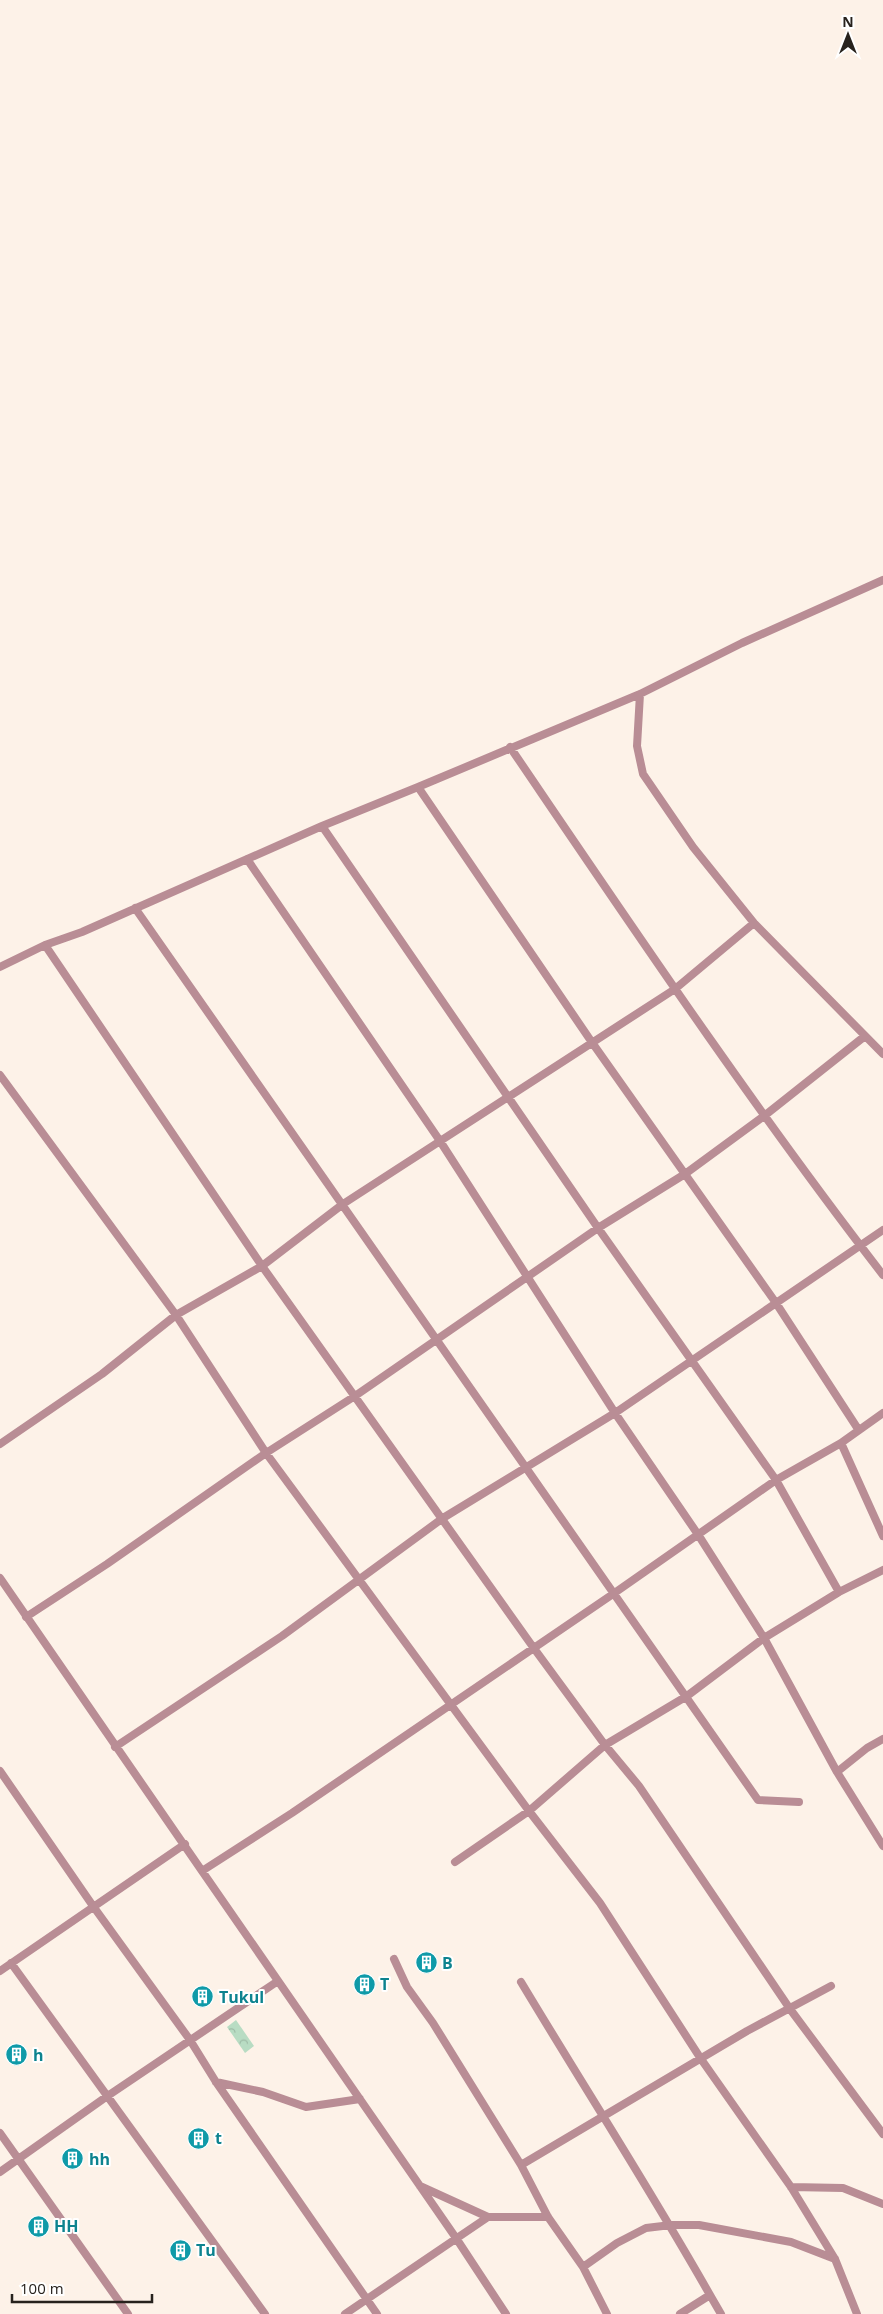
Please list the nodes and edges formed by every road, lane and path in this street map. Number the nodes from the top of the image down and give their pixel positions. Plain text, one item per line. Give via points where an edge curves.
1 (883, 580) edge
2 (640, 694) junction
3 (510, 747) junction
4 (418, 787) junction
5 (322, 826) junction
6 (247, 859) junction
7 (135, 908) junction
8 (754, 923) junction
9 (45, 945) junction
10 (0, 967) edge
11 (675, 989) junction
12 (865, 1036) junction
13 (591, 1042) junction
14 (883, 1054) edge
15 (0, 1075) edge
16 (510, 1097) junction
17 (764, 1116) junction
18 (440, 1141) junction
19 (684, 1174) junction
20 (343, 1204) junction
21 (598, 1228) junction
22 (883, 1230) edge
23 (861, 1246) junction
24 (262, 1266) junction
25 (883, 1275) edge
26 (526, 1278) junction
27 (776, 1303) junction
28 (176, 1315) junction
29 (437, 1338) junction
30 (692, 1360) junction
31 (355, 1396) junction
32 (615, 1413) junction
33 (883, 1413) edge
34 (858, 1429) junction
35 (841, 1443) junction
36 (0, 1444) edge
37 (266, 1452) junction
38 (525, 1466) junction
39 (776, 1480) junction
40 (443, 1518) junction
41 (699, 1536) junction
42 (883, 1536) edge
43 (883, 1570) edge
44 (0, 1578) edge
45 (361, 1579) junction
46 (838, 1592) junction
47 (613, 1594) junction
48 (26, 1617) junction
49 (764, 1638) junction
50 (533, 1648) junction
51 (687, 1696) junction
52 (452, 1703) junction
53 (883, 1739) edge
54 (605, 1745) junction
55 (115, 1747) junction
56 (0, 1771) edge
57 (836, 1772) junction
58 (800, 1802) dead end
59 (529, 1811) junction
60 (185, 1844) junction
61 (883, 1846) edge
62 (455, 1862) dead end
63 (202, 1871) junction
64 (93, 1906) junction
65 (394, 1959) dead end
66 (11, 1963) junction
67 (0, 1971) edge
68 (278, 1981) junction
69 (521, 1982) dead end
70 (831, 1986) dead end
71 (790, 2009) junction
72 (190, 2040) junction
73 (701, 2058) junction
74 (216, 2082) junction
75 (106, 2097) junction
76 (360, 2100) junction
77 (602, 2116) junction
78 (0, 2133) edge
79 (883, 2134) edge
80 (19, 2159) junction
81 (521, 2165) junction
82 (0, 2172) edge
83 (418, 2185) junction
84 (792, 2187) junction
85 (883, 2204) edge
86 (488, 2217) junction
87 (548, 2217) junction
88 (671, 2226) junction
89 (456, 2238) junction
90 (835, 2259) junction
91 (583, 2267) junction
92 (710, 2295) junction
93 (366, 2299) junction
94 (128, 2314) edge
95 (265, 2314) edge
96 (345, 2314) edge
97 (376, 2314) edge
98 (506, 2314) edge
99 (607, 2314) edge
100 (680, 2314) edge
101 (721, 2314) edge
102 (858, 2314) edge

1 - 2 street via 742,643
2 - 3 street
2 - 8 street via 637,746 643,774 693,847
3 - 4 street
3 - 11 street
4 - 5 street
4 - 13 street
5 - 6 street
5 - 16 street
6 - 7 street
6 - 18 street
7 - 9 street
7 - 20 street
8 - 11 street
8 - 12 street
9 - 10 street
9 - 24 street
11 - 13 street
11 - 17 street
12 - 14 street
12 - 17 street
13 - 16 street
13 - 19 street
15 - 28 street
16 - 18 street
16 - 21 street
17 - 19 street
17 - 23 street
18 - 20 street
18 - 26 street
19 - 21 street
19 - 27 street
20 - 24 street
20 - 29 street
21 - 26 street
21 - 30 street
22 - 23 street
23 - 25 street
23 - 27 street
24 - 28 street
24 - 31 street
26 - 29 street
26 - 32 street
27 - 30 street
27 - 34 street
28 - 36 street via 102,1374
28 - 37 street
29 - 31 street
29 - 38 street
30 - 32 street
30 - 39 street
31 - 37 street
31 - 40 street
32 - 38 street
32 - 41 street
33 - 34 street
34 - 35 street
35 - 39 street
35 - 42 street
37 - 45 street
37 - 48 street
38 - 40 street
38 - 47 street
39 - 41 street
39 - 46 street
40 - 45 street
40 - 50 street
41 - 47 street
41 - 49 street
43 - 46 street
44 - 48 street
45 - 52 street
45 - 55 street via 282,1636
46 - 49 street
47 - 50 street
47 - 51 street
48 - 55 street
49 - 51 street
49 - 57 street
50 - 52 street
50 - 54 street
51 - 54 street
51 - 58 street via 758,1800
52 - 59 street
52 - 63 street
53 - 57 street
54 - 59 street
54 - 71 street via 638,1786
55 - 60 street
56 - 64 street
57 - 61 street
59 - 62 street
59 - 73 street via 600,1903
60 - 63 street
60 - 64 street
63 - 68 street
64 - 66 street
64 - 72 street
65 - 81 street via 407,1987 434,2023
66 - 67 street
66 - 75 street
68 - 72 street
68 - 76 street
69 - 77 street
70 - 71 street
71 - 73 street
71 - 79 street
72 - 74 street
72 - 75 street
73 - 77 street
73 - 84 street
74 - 76 street via 263,2092 306,2107
74 - 93 street
75 - 80 street
75 - 95 street
76 - 83 street
77 - 81 street
77 - 88 street
78 - 80 street
80 - 82 street
80 - 94 street
81 - 87 street
83 - 86 street
83 - 89 street
84 - 85 street via 843,2188
84 - 90 street
86 - 87 street
86 - 89 street
87 - 91 street
88 - 90 street via 699,2225 791,2242
88 - 91 street via 646,2228 617,2242
88 - 92 street
89 - 93 street
89 - 98 street
90 - 102 street
91 - 99 street
92 - 100 street
92 - 101 street
93 - 96 street
93 - 97 street

